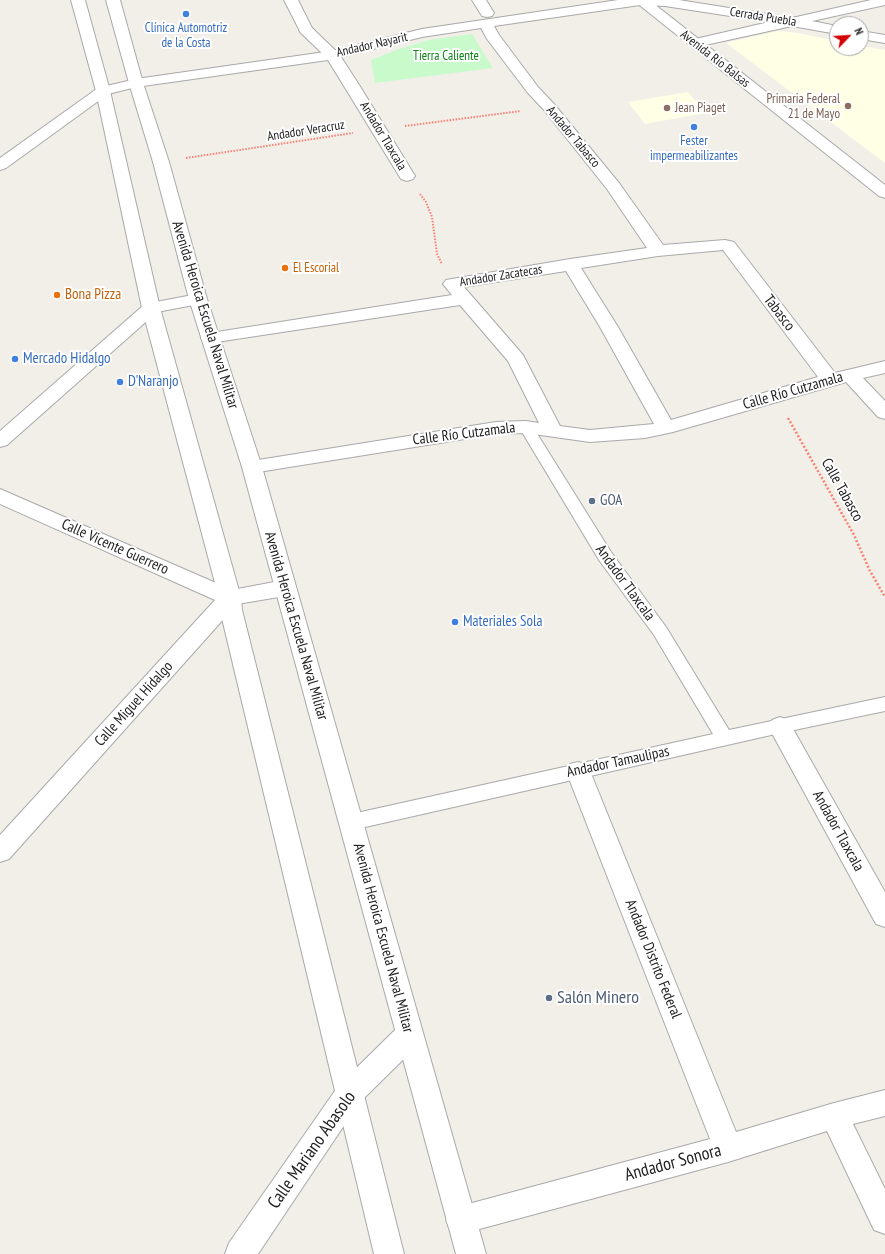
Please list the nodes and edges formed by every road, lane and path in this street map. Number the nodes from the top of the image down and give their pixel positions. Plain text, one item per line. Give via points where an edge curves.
1 (78, 0) edge
2 (113, 0) edge
3 (290, 0) edge
4 (479, 0) edge
5 (640, 0) edge
6 (885, 1) edge
7 (866, 2) edge
8 (885, 17) edge
9 (487, 18) junction
10 (793, 22) junction
11 (829, 29) edge
12 (869, 36) edge
13 (885, 39) edge
14 (696, 44) junction
15 (332, 55) junction
16 (136, 83) junction
17 (103, 91) junction
18 (549, 107) junction
19 (379, 129) junction
20 (162, 162) junction
21 (0, 165) edge
22 (407, 176) joint
23 (885, 193) edge
24 (728, 246) joint
25 (658, 251) junction
26 (570, 264) junction
27 (452, 284) junction
28 (198, 299) junction
29 (464, 299) junction
30 (151, 308) junction
31 (210, 338) junction
32 (885, 367) edge
33 (850, 375) junction
34 (830, 380) junction
35 (776, 396) junction
36 (885, 413) edge
37 (526, 426) junction
38 (666, 428) junction
39 (552, 429) junction
40 (0, 441) edge
41 (252, 467) junction
42 (0, 496) edge
43 (285, 588) junction
44 (885, 596) edge
45 (230, 598) junction
46 (885, 704) edge
47 (780, 726) junction
48 (725, 740) junction
49 (578, 771) junction
50 (352, 822) junction
51 (0, 852) edge
52 (885, 916) edge
53 (410, 1035) junction
54 (349, 1094) junction
55 (885, 1104) edge
56 (834, 1116) junction
57 (728, 1148) junction
58 (461, 1220) junction
59 (885, 1220) edge
60 (240, 1254) edge
61 (389, 1254) edge
62 (471, 1254) edge

1 - 17 street
2 - 16 street, Avenida Heroica Escuela Naval Militar
3 - 15 street, Andador Tlaxcala via 306,30
4 - 9 street, Andador Tabasco
5 - 9 street, Andador Nayarit
5 - 10 street, Cerrada Puebla
5 - 14 street, Avenida Río Balsas
6 - 7 street
7 - 8 street
7 - 10 street
9 - 15 street, Andador Nayarit
9 - 18 street, Andador Tabasco via 492,36
10 - 11 street, Cerrada Puebla
10 - 14 street
12 - 13 street
14 - 23 street, Avenida Río Balsas
15 - 16 street, Andador Nayarit
15 - 19 street, Andador Tlaxcala
16 - 17 street, Andador Nayarit
16 - 20 street, Avenida Heroica Escuela Naval Militar
17 - 21 street
17 - 30 street
18 - 19 path, Andador Veracruz
18 - 25 street, Andador Tabasco via 613,186
19 - 20 path, Andador Veracruz
19 - 22 street, Andador Tlaxcala
20 - 28 street, Avenida Heroica Escuela Naval Militar
22 - 27 path, Andador Tlaxcala via 426,202 432,216 437,254
24 - 25 street, Andador Zacatecas
24 - 34 street, Tabasco
25 - 26 street, Andador Zacatecas
26 - 27 street, Andador Zacatecas
26 - 38 street
27 - 29 street, Andador Zacatecas
28 - 30 street
28 - 31 street, Avenida Heroica Escuela Naval Militar
29 - 31 street, Andador Zacatecas
29 - 39 street via 516,359
30 - 40 street
30 - 45 street
31 - 41 street, Avenida Heroica Escuela Naval Militar
32 - 33 street, Calle Río Cutzamala
33 - 34 street, Calle Río Cutzamala
33 - 36 street
34 - 35 street, Calle Río Cutzamala
35 - 38 street, Calle Río Cutzamala
35 - 44 path, Calle Tabasco
37 - 39 street, Calle Río Cutzamala
37 - 41 street, Calle Río Cutzamala via 470,431
37 - 48 lane, Andador Tlaxcala via 605,556 660,631
38 - 39 street, Calle Río Cutzamala via 590,436
41 - 43 street, Avenida Heroica Escuela Naval Militar
42 - 45 street, Calle Vicente Guerrero
43 - 45 street
43 - 50 street, Avenida Heroica Escuela Naval Militar
45 - 51 street, Calle Miguel Hidalgo
45 - 54 street
46 - 47 lane, Andador Tamaulipas
47 - 48 lane, Andador Tamaulipas
47 - 52 street, Andador Tlaxcala
48 - 49 lane, Andador Tamaulipas
49 - 50 lane, Andador Tamaulipas
49 - 57 street, Andador Distrito Federal
50 - 53 street, Avenida Heroica Escuela Naval Militar
53 - 54 street, Calle Mariano Abasolo
53 - 58 street, Avenida Heroica Escuela Naval Militar
54 - 60 street, Calle Mariano Abasolo
54 - 61 street
55 - 56 street, Andador Sonora
56 - 57 street, Andador Sonora
56 - 59 street
57 - 58 street, Andador Sonora
58 - 62 street, Avenida Heroica Escuela Naval Militar

